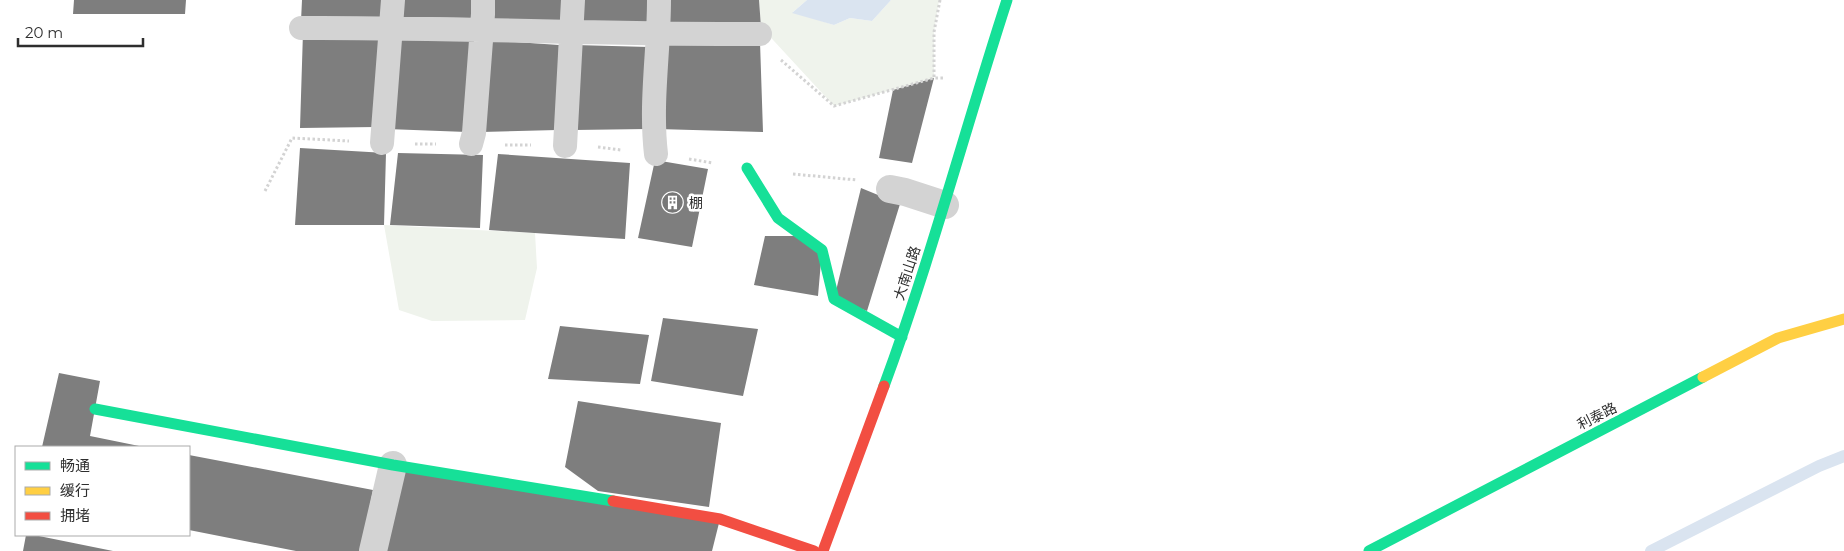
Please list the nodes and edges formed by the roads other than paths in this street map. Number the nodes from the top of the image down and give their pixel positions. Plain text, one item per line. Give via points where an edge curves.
1 (393, 0) edge
2 (483, 0) edge
3 (572, 0) edge
4 (658, 0) edge
5 (1007, 0) edge
6 (392, 27) junction
7 (301, 28) dead end
8 (482, 30) junction
9 (571, 32) junction
10 (658, 33) junction
11 (760, 34) road end
12 (382, 143) dead end
13 (471, 144) dead end
14 (565, 146) dead end
15 (656, 154) dead end
16 (747, 168) dead end
17 (890, 189) dead end
18 (945, 205) junction
19 (1844, 319) edge
20 (902, 337) junction
21 (95, 409) dead end
22 (393, 464) junction
23 (373, 551) edge
24 (814, 551) edge
25 (823, 551) edge
26 (1369, 551) edge

1 - 6 lane
2 - 8 lane
3 - 9 lane
4 - 10 lane
5 - 18 street, 大南山路 via 980,79
6 - 7 lane
6 - 8 lane
6 - 12 lane
8 - 9 lane
8 - 13 lane
9 - 10 lane
9 - 14 lane
10 - 11 lane
10 - 15 lane via 653,130
16 - 20 street via 778,218 822,250 834,299
17 - 18 street
18 - 20 street, 大南山路
19 - 26 street, 利泰路 via 1778,338
20 - 25 street, 大南山路
21 - 22 street
22 - 23 street
22 - 24 street via 720,519

